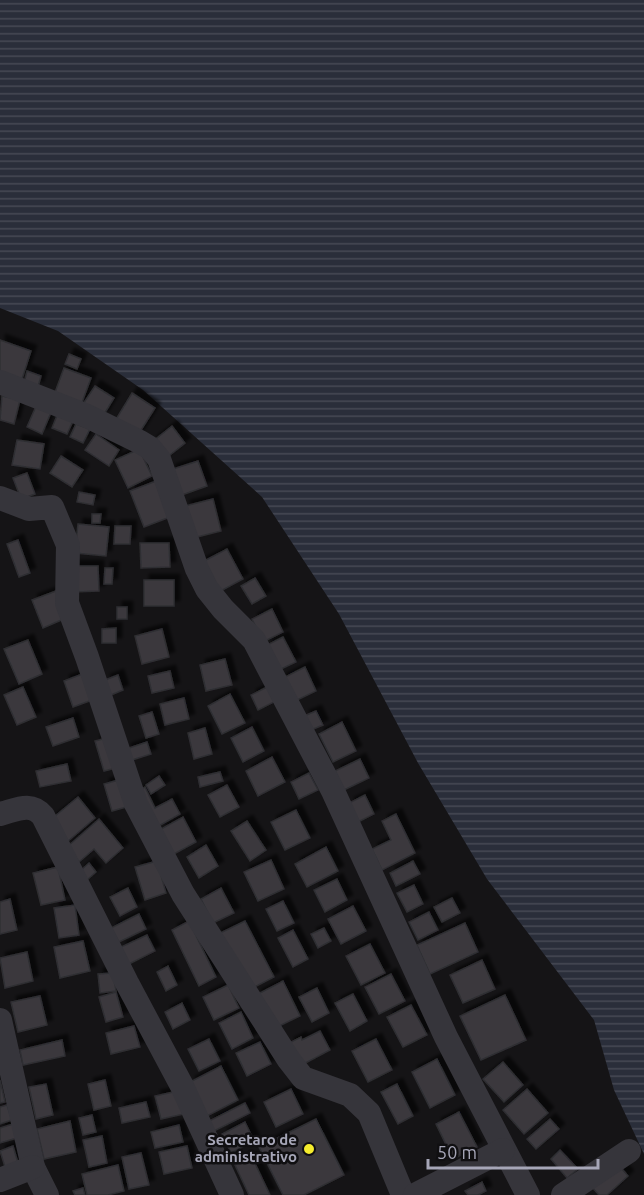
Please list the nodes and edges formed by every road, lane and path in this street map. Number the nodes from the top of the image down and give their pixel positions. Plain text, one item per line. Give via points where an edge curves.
1 (0, 381) edge
2 (0, 498) edge
3 (0, 814) edge
4 (0, 1020) edge
5 (503, 1150) junction
6 (629, 1151) dead end
7 (33, 1167) junction
8 (0, 1180) edge
9 (47, 1195) edge
10 (232, 1195) edge
11 (403, 1195) edge
12 (415, 1195) edge
13 (528, 1195) edge
14 (563, 1195) edge

1 - 5 street via 87,416 140,442 159,459 197,569 223,609 254,640 333,791 446,1037
2 - 11 street via 29,508 52,507 68,545 67,603 136,804 183,894 289,1060 303,1078 350,1095 369,1113
3 - 10 street via 31,807 43,816 182,1086
4 - 7 street
5 - 12 street
5 - 13 street
6 - 14 street
7 - 8 street
7 - 9 street

